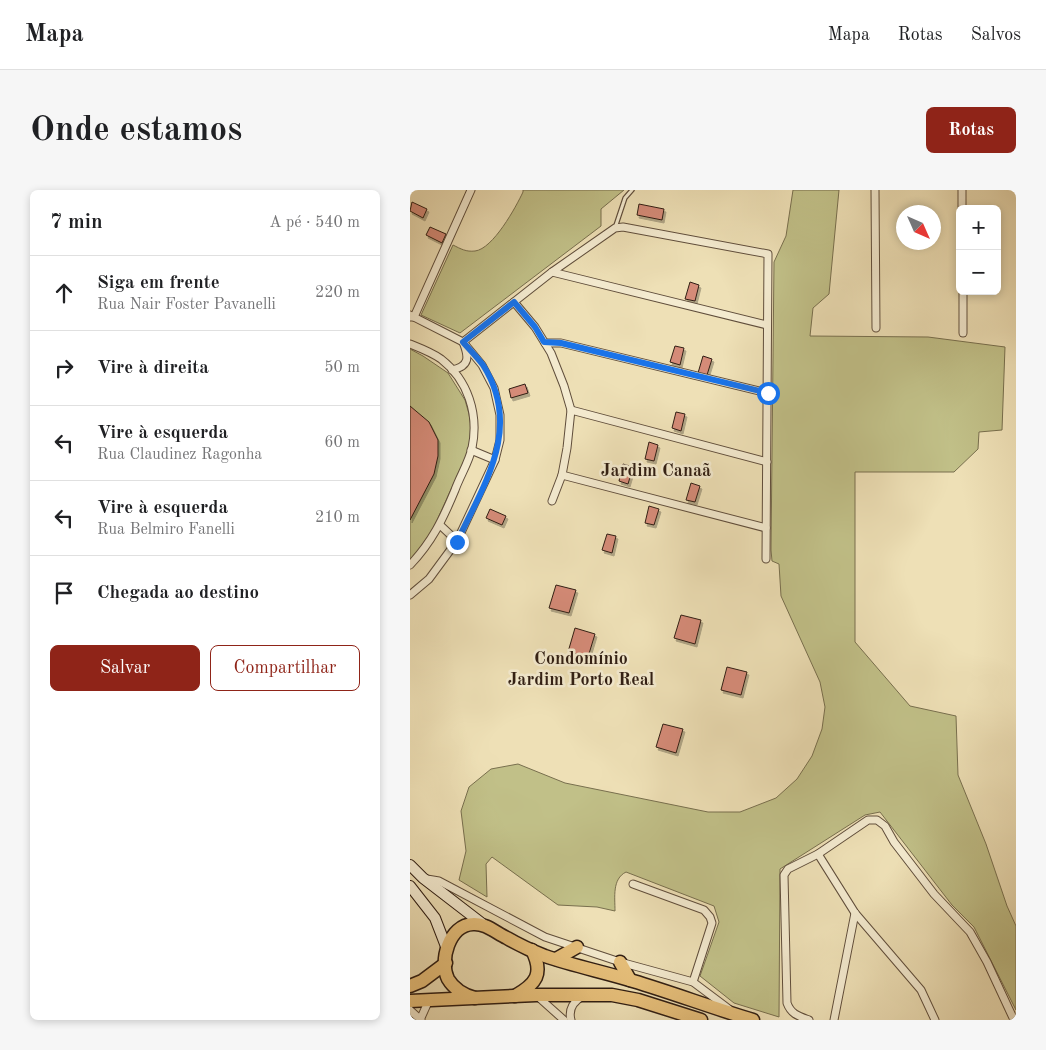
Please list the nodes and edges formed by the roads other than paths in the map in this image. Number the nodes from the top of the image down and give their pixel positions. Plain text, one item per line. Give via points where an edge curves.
1 (632, 190) edge
2 (875, 190) edge
3 (962, 190) edge
4 (469, 191) edge
5 (962, 205) edge
6 (615, 228) junction
7 (552, 272) junction
8 (963, 295) edge
9 (514, 302) junction
10 (411, 316) edge
11 (767, 325) junction
12 (876, 328) dead end
13 (963, 332) dead end
14 (463, 342) junction
15 (544, 342) junction
16 (410, 344) edge
17 (452, 370) junction
18 (768, 393) junction
19 (570, 410) junction
20 (472, 450) junction
21 (495, 460) junction
22 (767, 462) junction
23 (562, 475) junction
24 (552, 501) dead end
25 (440, 525) junction
26 (766, 528) junction
27 (457, 542) junction
28 (766, 559) dead end
29 (410, 565) edge
30 (410, 595) edge
31 (818, 854) junction
32 (410, 865) edge
33 (423, 878) junction
34 (633, 884) dead end
35 (410, 886) edge
36 (856, 913) junction
37 (485, 925) junction
38 (448, 948) junction
39 (578, 948) junction
40 (532, 950) junction
41 (556, 959) junction
42 (620, 962) junction
43 (446, 963) junction
44 (630, 980) junction
45 (693, 982) junction
46 (410, 986) edge
47 (584, 994) junction
48 (536, 995) junction
49 (515, 996) junction
50 (475, 998) junction
51 (429, 1000) junction
52 (410, 1001) edge
53 (410, 1010) edge
54 (735, 1014) junction
55 (421, 1020) edge
56 (564, 1020) edge
57 (571, 1020) edge
58 (701, 1020) edge
59 (753, 1020) edge
60 (809, 1020) edge
61 (834, 1020) edge
62 (935, 1020) edge
63 (1014, 1020) edge

1 - 6 lane via 623,203
2 - 12 street
3 - 5 street
4 - 10 street
6 - 7 street
6 - 11 street via 768,254
7 - 9 street
7 - 11 street
8 - 13 street
9 - 14 street
9 - 15 street
10 - 14 street
11 - 18 street
14 - 17 street via 467,360
14 - 21 street via 482,365 494,388 500,415 500,440
15 - 18 street via 561,343
15 - 19 street via 564,386
16 - 17 street via 441,360
17 - 20 street via 463,384 472,406 475,433
18 - 22 street
19 - 22 street
19 - 23 street
20 - 21 street
20 - 25 street
21 - 27 street
22 - 26 street
23 - 24 street
23 - 26 street
25 - 27 street
25 - 29 street
26 - 28 street
27 - 30 street via 430,579
31 - 36 street
31 - 60 street via 788,869 784,876 787,1003 796,1015
31 - 63 street via 868,820 878,820 934,894 970,932
32 - 33 main road
33 - 37 main road
33 - 39 street via 439,881 545,937
34 - 45 street via 704,910 710,917 712,923
35 - 38 main road via 435,918
36 - 61 street
36 - 62 street via 921,990
37 - 38 highway via 467,925 454,934
37 - 40 highway
38 - 43 highway
39 - 41 highway
39 - 42 street
40 - 41 highway
40 - 49 highway via 539,969 536,978
41 - 44 highway
42 - 44 highway
42 - 45 street
43 - 46 highway
43 - 50 highway via 448,979 465,995
44 - 54 highway
45 - 54 street
47 - 48 highway
47 - 57 street via 572,1005
47 - 58 highway via 638,1000
48 - 49 highway
48 - 56 street
49 - 50 highway
50 - 51 highway
51 - 52 highway
51 - 55 street
53 - 55 street
54 - 59 highway

